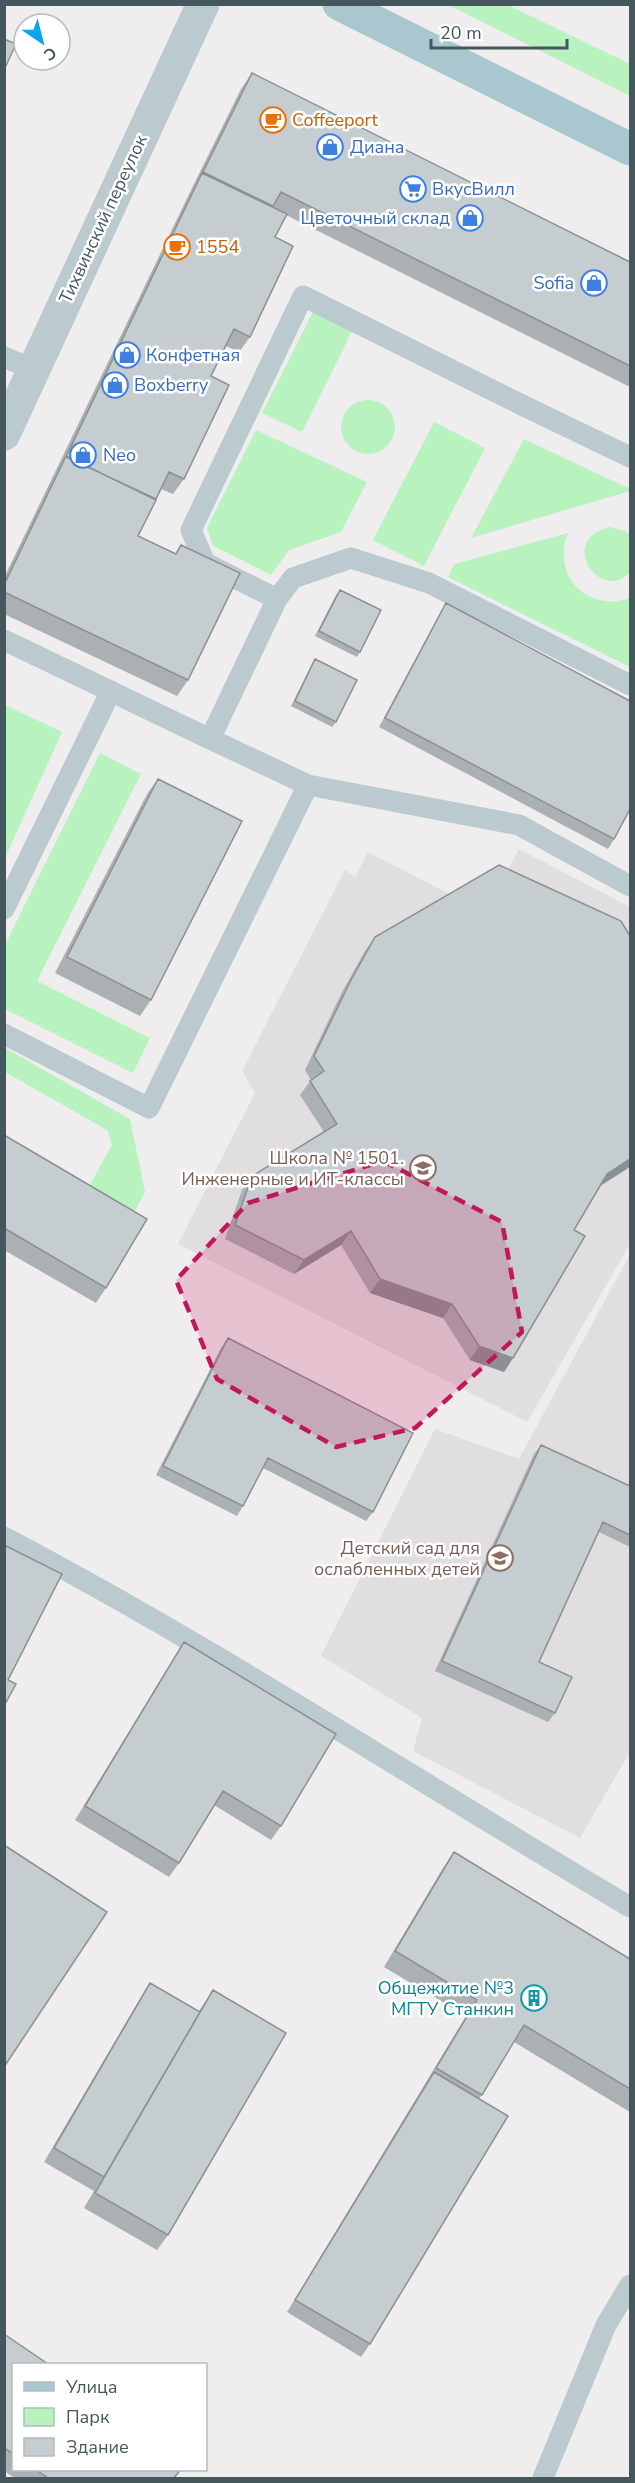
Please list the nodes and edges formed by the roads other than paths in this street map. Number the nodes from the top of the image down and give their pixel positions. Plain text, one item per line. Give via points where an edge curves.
1 (203, 4) edge
2 (339, 4) edge
3 (630, 149) edge
4 (19, 363) edge
5 (4, 434) edge
6 (630, 457) edge
7 (277, 599) junction
8 (4, 640) edge
9 (630, 686) edge
10 (111, 691) junction
11 (210, 739) junction
12 (308, 785) junction
13 (630, 886) edge
14 (4, 909) edge
15 (4, 1034) edge
16 (4, 1538) edge
17 (630, 1906) edge
18 (630, 2285) edge
19 (543, 2478) edge

1 - 4 street, Тихвинский переулок
2 - 3 main road
4 - 5 street, Тихвинский переулок
6 - 7 lane via 303,296 191,530 205,563
7 - 9 lane via 293,578 351,558 429,583
7 - 11 lane
8 - 10 lane
10 - 11 lane
10 - 14 lane
11 - 12 lane
12 - 13 lane via 519,825
12 - 15 lane via 149,1108
16 - 17 lane via 84,1580 387,1757
18 - 19 lane via 606,2325

